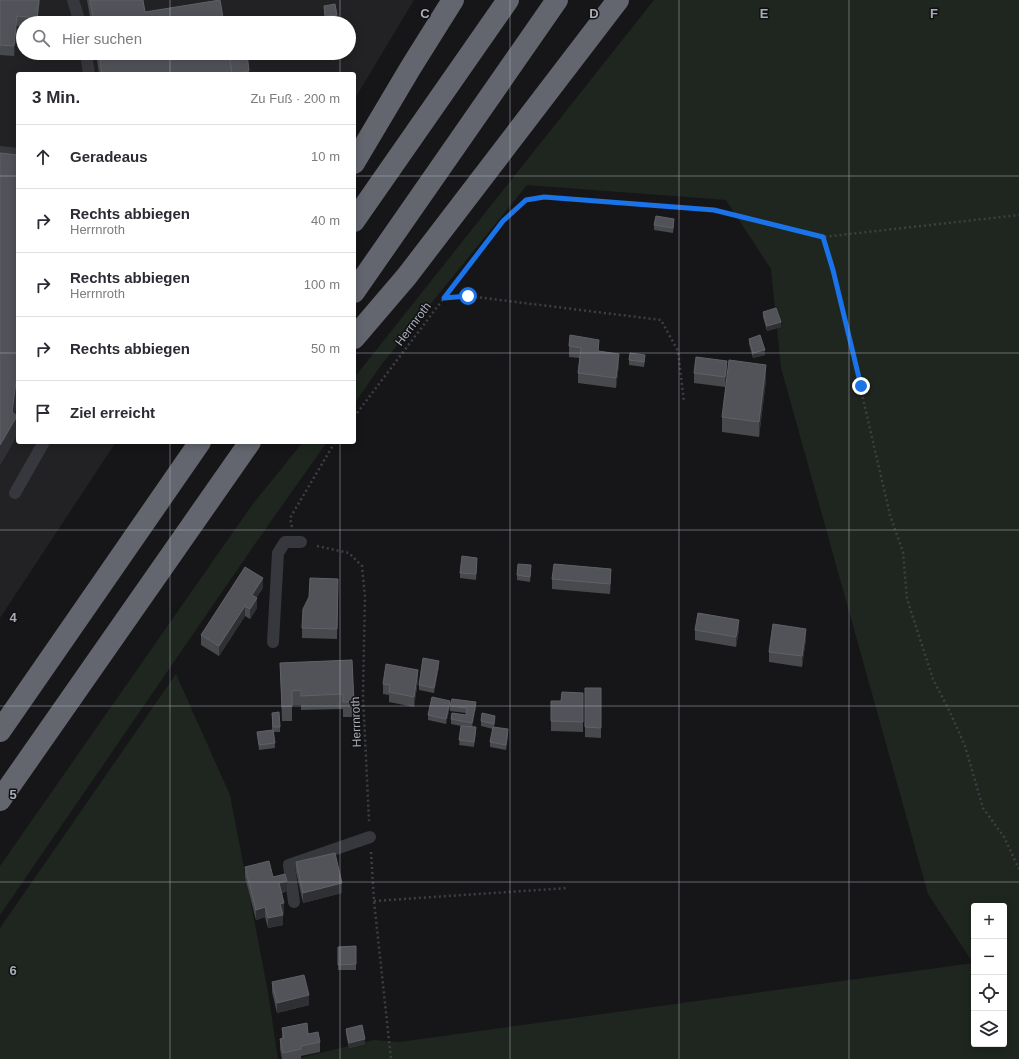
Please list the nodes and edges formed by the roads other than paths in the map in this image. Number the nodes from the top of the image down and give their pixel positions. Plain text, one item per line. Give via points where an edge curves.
1 (73, 0) edge
2 (453, 0) edge
3 (508, 0) edge
4 (557, 0) edge
5 (618, 0) edge
6 (78, 16) edge
7 (87, 60) edge
8 (89, 72) edge
9 (0, 152) edge
10 (16, 154) edge
11 (356, 160) edge
12 (356, 218) edge
13 (356, 289) edge
14 (356, 336) edge
15 (43, 444) edge
16 (249, 444) edge
17 (264, 444) edge
18 (195, 448) edge
19 (15, 494) dead end
20 (301, 542) road end
21 (172, 553) junction
22 (272, 642) dead end
23 (0, 731) edge
24 (0, 800) edge
25 (370, 837) road end
26 (294, 902) dead end

1 - 6 lane
2 - 11 highway
3 - 12 highway
4 - 13 highway
5 - 14 highway via 407,276
7 - 8 lane
9 - 10 lane
15 - 19 lane
16 - 21 highway
17 - 21 highway
18 - 23 highway
20 - 22 lane via 285,542 278,553
21 - 24 highway
25 - 26 lane via 289,865

